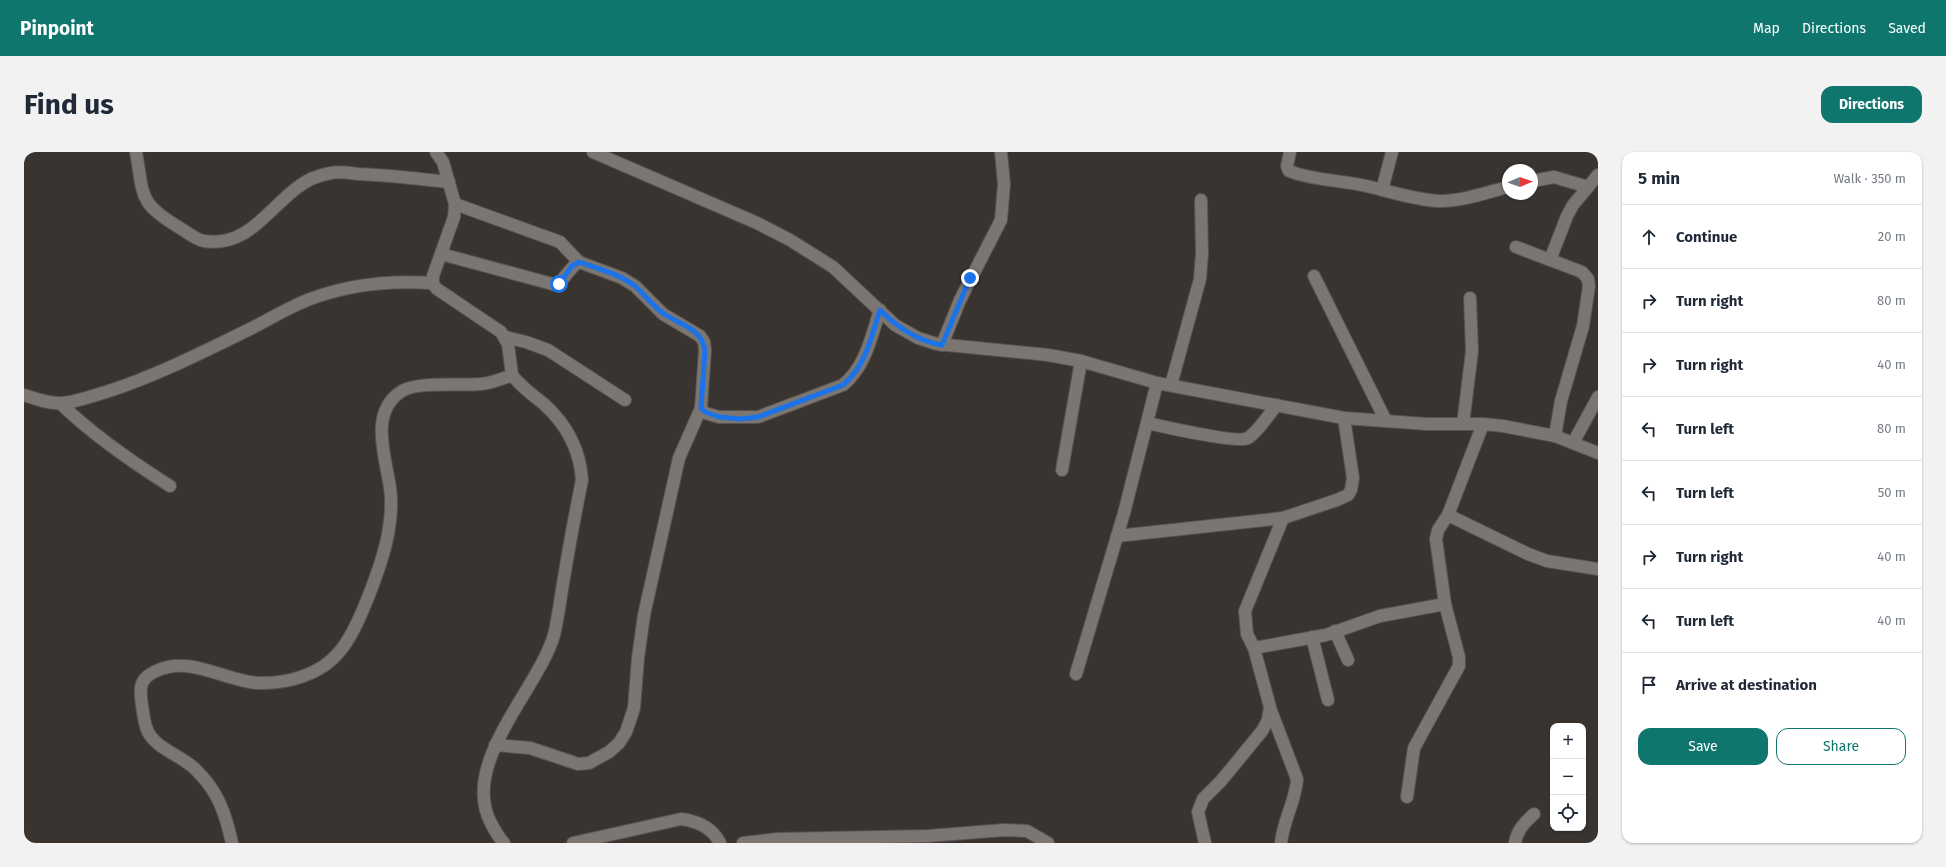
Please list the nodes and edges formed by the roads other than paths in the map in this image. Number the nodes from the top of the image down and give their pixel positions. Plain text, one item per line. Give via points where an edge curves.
1 (136, 152) edge
2 (436, 152) edge
3 (593, 152) edge
4 (1001, 152) edge
5 (1290, 152) edge
6 (1392, 152) edge
7 (1598, 175) edge
8 (1538, 180) edge
9 (449, 182) junction
10 (1588, 187) junction
11 (1502, 188) edge
12 (1382, 190) junction
13 (1201, 200) dead end
14 (455, 204) junction
15 (1516, 247) dead end
16 (441, 254) junction
17 (1550, 260) junction
18 (579, 262) junction
19 (433, 276) junction
20 (1314, 276) dead end
21 (1470, 298) dead end
22 (880, 310) junction
23 (506, 337) junction
24 (942, 345) junction
25 (1081, 361) junction
26 (512, 375) junction
27 (1157, 383) junction
28 (1171, 385) junction
29 (24, 395) edge
30 (1598, 397) edge
31 (625, 400) dead end
32 (61, 404) junction
33 (1277, 405) junction
34 (701, 408) junction
35 (1344, 418) junction
36 (1386, 421) junction
37 (1147, 423) junction
38 (1463, 424) junction
39 (1483, 424) junction
40 (1555, 436) junction
41 (1573, 443) junction
42 (1598, 453) edge
43 (1062, 470) dead end
44 (170, 486) dead end
45 (1448, 515) junction
46 (1283, 518) junction
47 (1117, 536) junction
48 (1598, 569) edge
49 (1446, 604) junction
50 (1335, 632) junction
51 (1312, 637) junction
52 (1254, 648) junction
53 (1348, 660) dead end
54 (1076, 674) dead end
55 (1328, 700) dead end
56 (1270, 707) junction
57 (495, 745) junction
58 (1407, 797) dead end
59 (1534, 814) dead end
60 (232, 843) edge
61 (504, 843) edge
62 (573, 843) edge
63 (720, 843) edge
64 (743, 843) edge
65 (1048, 843) edge
66 (1205, 843) edge
67 (1281, 843) edge
68 (1515, 843) edge

1 - 9 street via 140,185 148,204 161,217 203,241 224,241 243,234 267,217 297,187 315,177 332,172 393,175
2 - 9 street via 443,162
3 - 22 street via 757,223 790,240 833,267
4 - 24 street via 1004,184 1001,220 960,300
5 - 12 street via 1287,166 1289,172
6 - 12 street
7 - 10 street
8 - 10 street via 1554,177
9 - 14 street
10 - 17 street via 1567,216
11 - 12 street via 1440,201
13 - 28 street via 1200,280
14 - 16 street via 454,217
14 - 18 street via 560,242
15 - 17 street
16 - 18 street via 556,285 562,282 569,270
16 - 19 street
17 - 40 street via 1582,272 1588,279 1589,286 1583,326 1561,401
18 - 34 street via 628,282 663,314 700,336 705,350
19 - 23 street via 433,284 437,289 497,328
19 - 32 street via 432,283 371,283 341,289 309,300 134,383
20 - 36 street
21 - 38 street via 1472,351
22 - 24 street via 895,325 918,338
22 - 34 street via 861,365 853,377 843,385 758,417 719,417
23 - 26 street
23 - 31 street via 548,350
24 - 25 street via 1048,354
25 - 27 street
25 - 43 street
26 - 57 street via 560,420 576,447 581,463 582,480 553,636 547,654
26 - 60 street via 483,384 419,386 403,390 391,399 384,413 380,432 391,499 389,531 374,582 349,641 325,665 303,677 282,682 243,680 183,665 168,666 146,677 141,688 141,701 148,733 163,747 191,765 206,782 228,823
27 - 28 street
27 - 37 street
28 - 33 street
29 - 32 street
30 - 41 street
32 - 44 street via 131,461
33 - 35 street
33 - 37 street via 1254,433 1245,439 1230,439
34 - 57 street via 680,458 644,614 634,708 626,732 609,752 596,760 578,764 530,748
35 - 36 street
35 - 46 street via 1353,478 1348,495
36 - 38 street
37 - 47 street
38 - 39 street
39 - 40 street
39 - 45 street
40 - 41 street
41 - 42 street
45 - 48 street via 1546,561
45 - 49 street via 1438,530 1436,539
46 - 47 street
46 - 52 street via 1245,612 1247,634
47 - 54 street
49 - 50 street via 1380,616
49 - 58 street via 1459,666 1414,748
50 - 51 street
50 - 53 street
51 - 52 street
51 - 55 street
52 - 56 street
56 - 66 street via 1268,720 1262,732 1203,800 1198,812
56 - 67 street via 1297,779
57 - 61 street via 486,777 485,807 492,826
59 - 68 street via 1525,821
62 - 63 street via 681,819 694,820 707,828
64 - 65 street via 778,839 928,836 1004,830 1027,831

